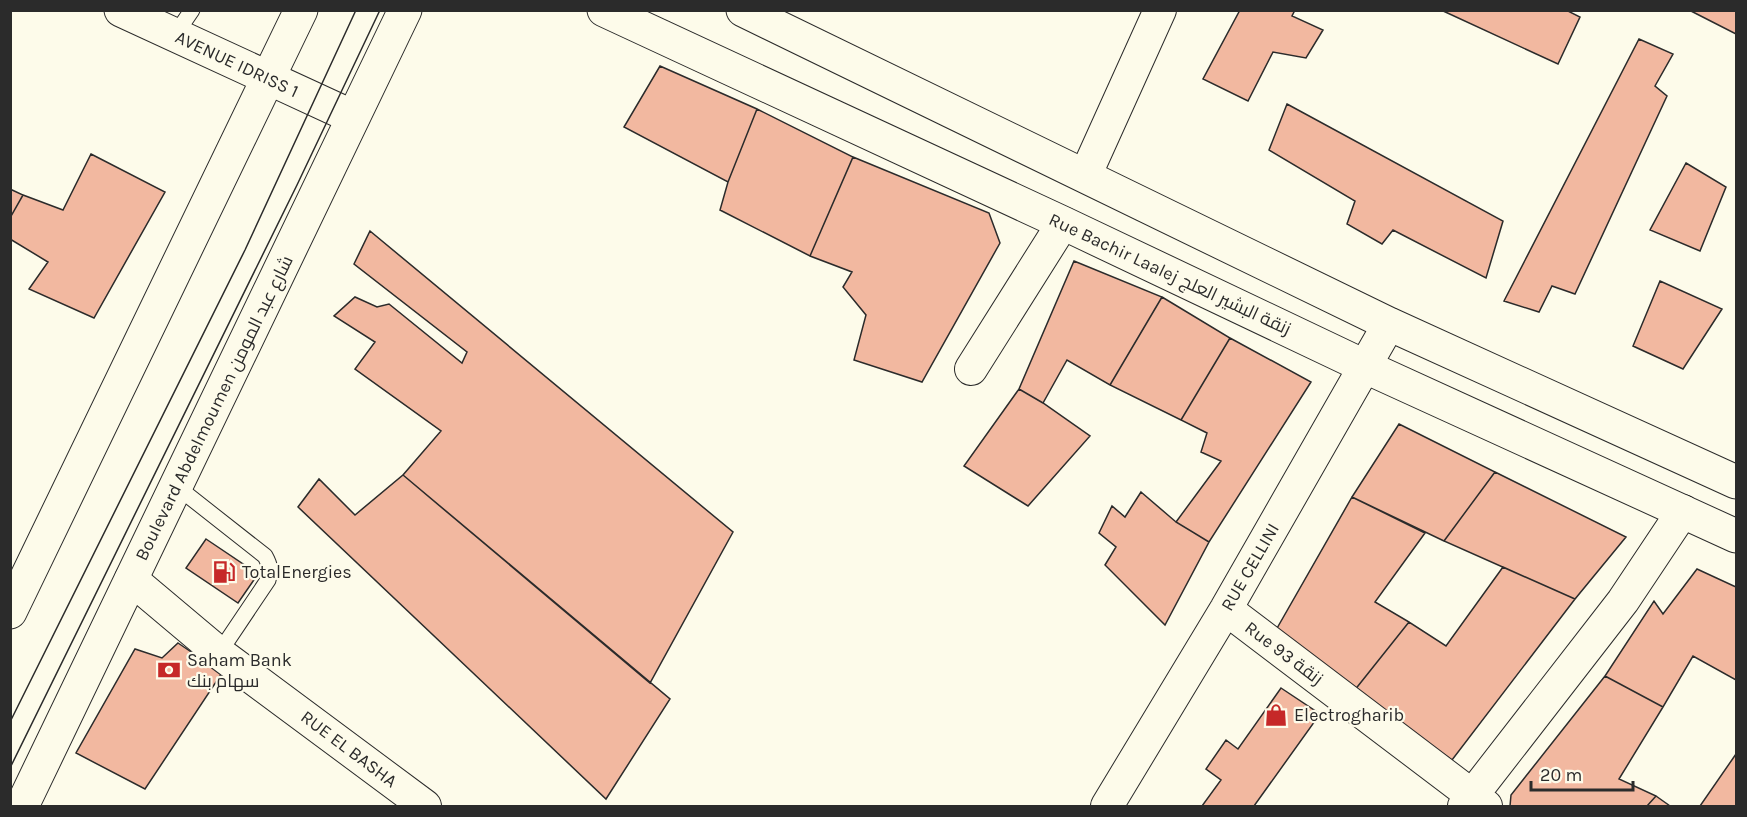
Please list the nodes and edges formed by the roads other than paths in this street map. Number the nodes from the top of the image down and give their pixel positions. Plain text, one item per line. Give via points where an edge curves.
1 (121, 10) edge
2 (301, 10) edge
3 (405, 10) edge
4 (604, 10) edge
5 (743, 10) edge
6 (1160, 10) edge
7 (183, 23) edge
8 (268, 79) junction
9 (353, 117) junction
10 (1086, 176) junction
11 (1063, 223) junction
12 (1389, 324) junction
13 (1366, 367) junction
14 (971, 369) dead end
15 (1737, 482) edge
16 (176, 486) junction
17 (1683, 512) junction
18 (1737, 536) edge
19 (131, 579) junction
20 (1226, 609) junction
21 (10, 612) edge
22 (219, 653) junction
23 (1474, 803) edge
24 (22, 807) edge
25 (425, 807) edge
26 (1107, 807) edge

1 - 7 street, AVENUE IDRISS 1
2 - 8 street
3 - 9 street, Boulevard Abdelmoumen شارع عبد المومن
4 - 11 street, Rue Bachir Laalej زنقة البشير العلج
5 - 10 street
6 - 10 street
7 - 8 street, AVENUE IDRISS 1
8 - 9 street, AVENUE IDRISS 1
8 - 21 street
9 - 16 street, Boulevard Abdelmoumen شارع عبد المومن
10 - 12 street
11 - 13 street, Rue Bachir Laalej زنقة البشير العلج
11 - 14 street
12 - 13 street, RUE CELLINI
12 - 15 street
13 - 17 street, Rue Bachir Laalej زنقة البشير العلج
13 - 20 street, RUE CELLINI
16 - 19 street, Boulevard Abdelmoumen شارع عبد المومن
16 - 22 lane via 270,564 268,580
17 - 18 street, Rue Bachir Laalej زنقة البشير العلج
17 - 23 street via 1623,601
19 - 22 street, RUE EL BASHA
19 - 24 street, Boulevard Abdelmoumen شارع عبد المومن
20 - 23 street, Rue 93 زنقة
20 - 26 street, RUE CELLINI
22 - 25 street, RUE EL BASHA

